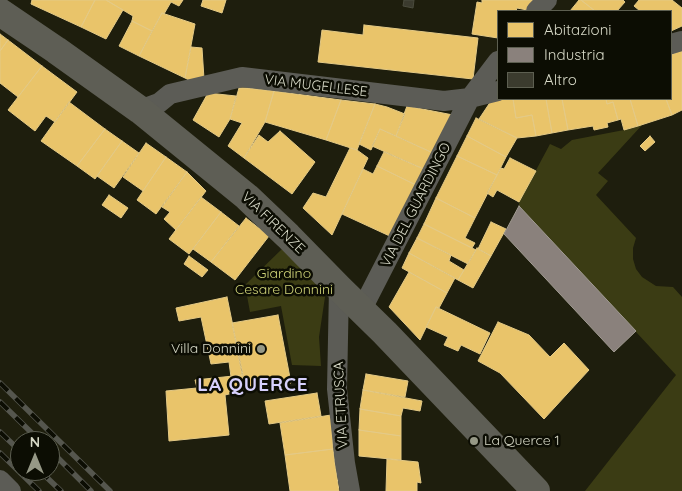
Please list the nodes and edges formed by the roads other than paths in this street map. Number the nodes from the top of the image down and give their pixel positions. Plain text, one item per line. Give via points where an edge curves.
1 (547, 0) edge
2 (537, 10) edge
3 (0, 12) edge
4 (497, 62) edge
5 (497, 91) edge
6 (470, 98) junction
7 (140, 110) junction
8 (339, 288) junction
9 (362, 311) junction
10 (0, 480) edge
11 (10, 491) edge
12 (350, 491) edge
13 (536, 491) edge

1 - 2 street
3 - 7 main road, VIA FIRENZE
4 - 6 street, VIA DEL GUARDINGO
5 - 6 street, VIA MUGELLESE
6 - 7 street, VIA MUGELLESE via 444,101 242,77 170,94 159,103
6 - 9 street, VIA DEL GUARDINGO
7 - 8 main road, VIA FIRENZE via 247,197
8 - 9 main road, VIA FIRENZE
8 - 12 street, VIA ETRUSCA via 338,389
9 - 13 main road, VIA FIRENZE
10 - 11 street

